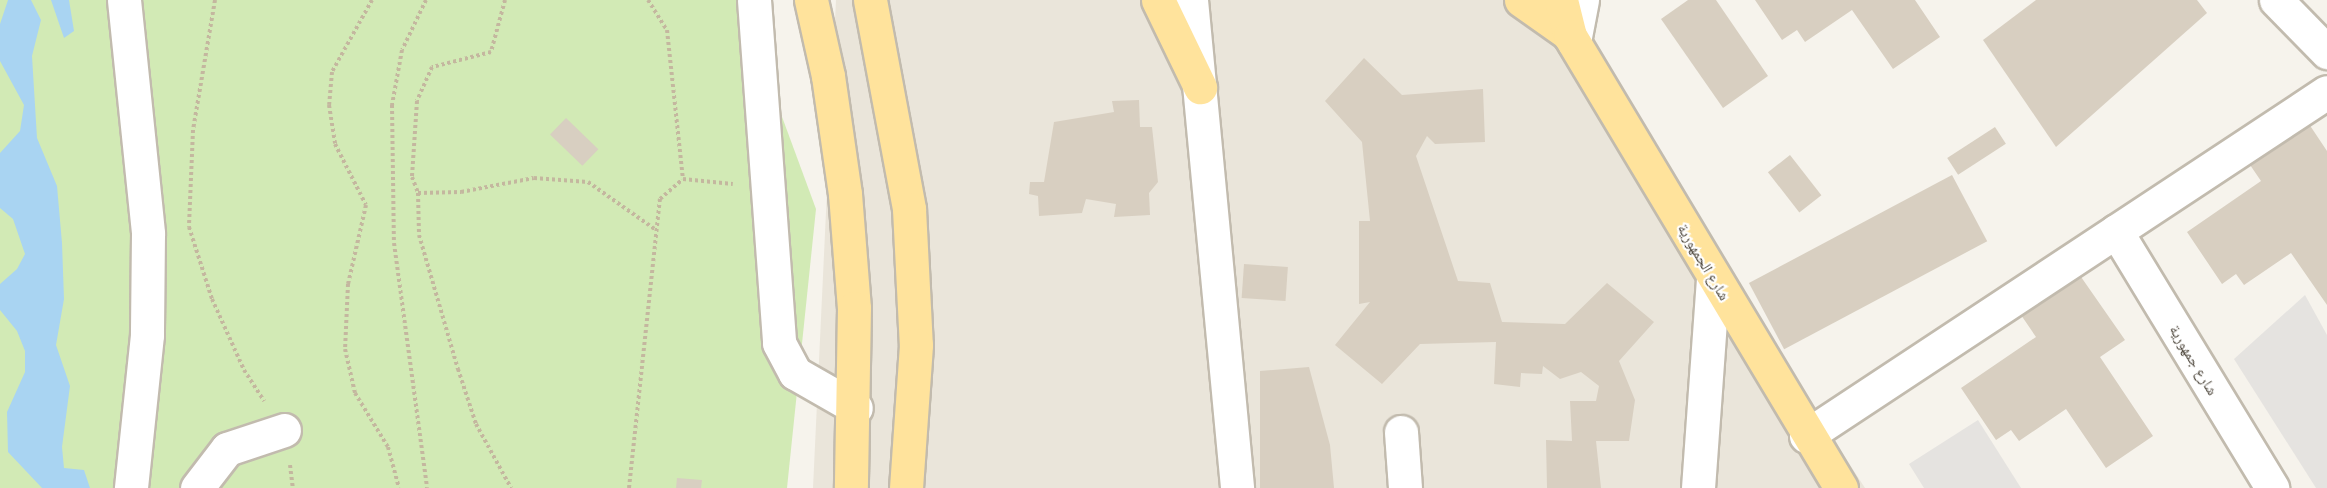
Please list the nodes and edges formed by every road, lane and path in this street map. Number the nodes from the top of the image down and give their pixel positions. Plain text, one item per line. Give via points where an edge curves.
1 (124, 0) edge
2 (215, 0) edge
3 (372, 0) edge
4 (426, 0) edge
5 (505, 0) edge
6 (648, 0) edge
7 (754, 0) edge
8 (811, 0) edge
9 (870, 0) edge
10 (1158, 0) edge
11 (1191, 0) edge
12 (1521, 0) edge
13 (1561, 0) edge
14 (1581, 0) edge
15 (2276, 0) edge
16 (1572, 38) junction
17 (2327, 52) edge
18 (1200, 87) junction
19 (2327, 92) edge
20 (682, 179) junction
21 (766, 188) junction
22 (418, 193) junction
23 (656, 230) junction
24 (2116, 231) junction
25 (1713, 278) junction
26 (856, 408) junction
27 (284, 430) junction
28 (1401, 432) dead end
29 (1806, 436) junction
30 (132, 488) edge
31 (197, 488) edge
32 (293, 488) edge
33 (399, 488) edge
34 (427, 488) edge
35 (511, 488) edge
36 (629, 488) edge
37 (851, 488) edge
38 (906, 488) edge
39 (1237, 488) edge
40 (1405, 488) edge
41 (1698, 488) edge
42 (1841, 488) edge
43 (2272, 488) edge

1 - 30 street via 148,234 147,335
2 - 27 path via 193,130 189,227 212,298 244,369
3 - 33 path via 332,72 329,105 335,144 366,205 348,284 345,349 355,393 388,447
4 - 34 path via 402,50 392,105 394,243
5 - 22 path via 491,52 432,67 417,101 412,177
6 - 20 path via 667,30
7 - 21 street
8 - 26 main road via 828,75 844,194
9 - 38 main road via 909,209 916,345
10 - 18 main road
11 - 18 street
12 - 16 main road, شارع الجمهورية
13 - 16 main road, شارع الجمهورية
14 - 16 street
15 - 17 street
16 - 25 main road, شارع الجمهورية
18 - 39 street
19 - 24 street
20 - 21 path
20 - 23 path via 660,199
21 - 26 street via 779,344 785,360 808,384
22 - 23 path via 461,192 534,178 588,182
22 - 35 path via 419,235 458,369 476,424
23 - 36 path
24 - 29 street
24 - 43 street, شارع جمهورية
25 - 29 main road, شارع الجمهورية
25 - 41 street
26 - 37 main road
27 - 31 street via 227,449
27 - 32 path
28 - 40 street
29 - 42 main road, شارع الجمهورية

